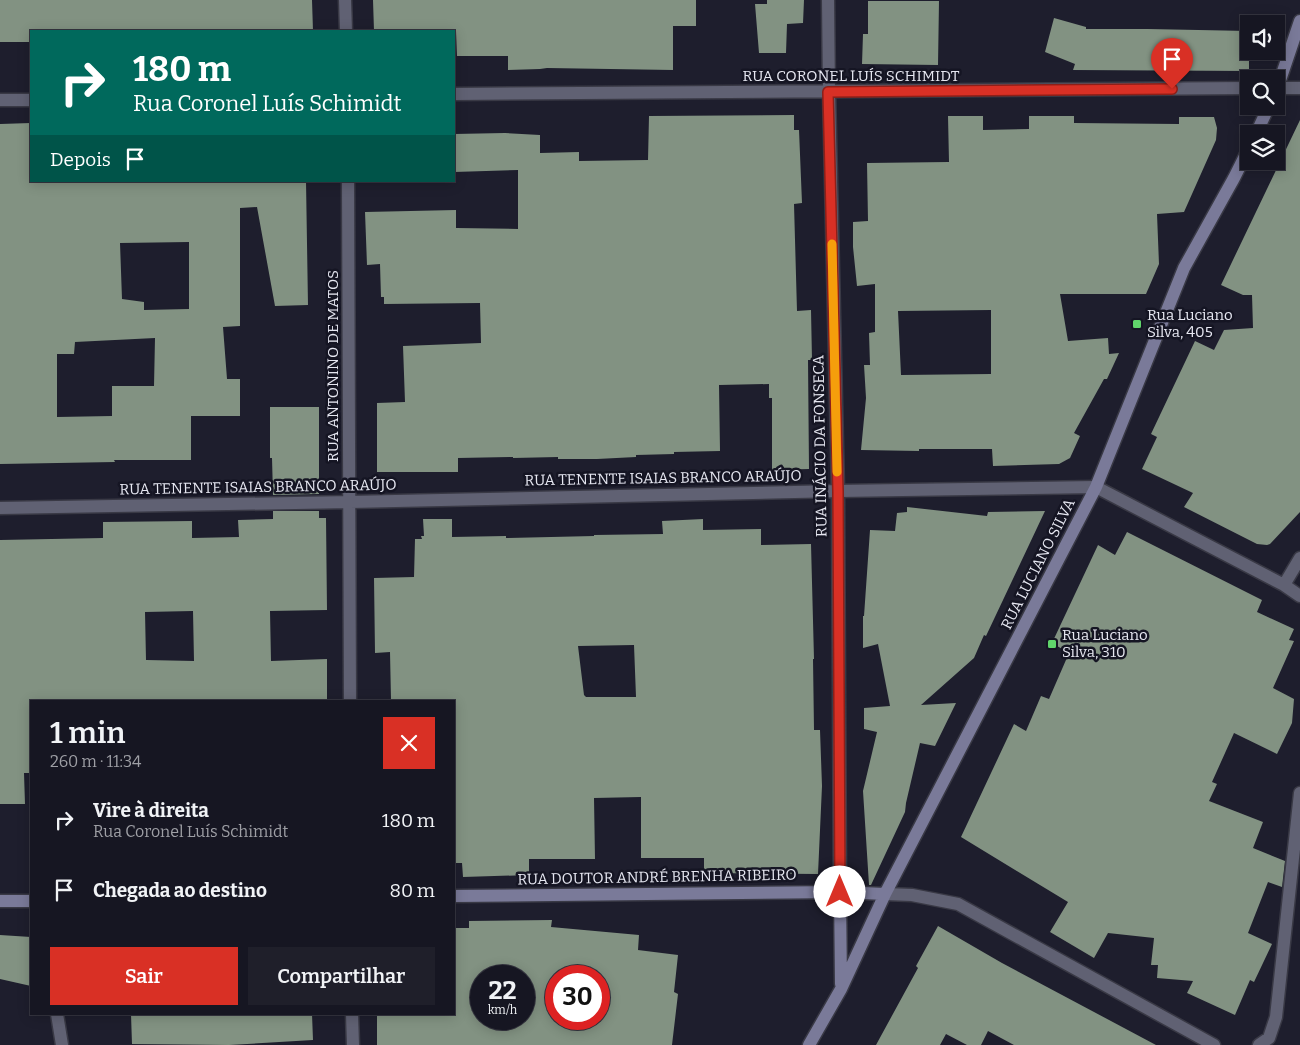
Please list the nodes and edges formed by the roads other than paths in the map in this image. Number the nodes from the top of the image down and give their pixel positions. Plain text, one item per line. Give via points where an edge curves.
1 (345, 0) edge
2 (828, 0) edge
3 (1300, 21) edge
4 (346, 30) edge
5 (1283, 70) edge
6 (1240, 88) edge
7 (1300, 88) edge
8 (1285, 89) edge
9 (828, 92) junction
10 (455, 94) edge
11 (0, 100) edge
12 (30, 100) edge
13 (1240, 166) edge
14 (348, 182) edge
15 (1096, 487) junction
16 (838, 491) junction
17 (350, 502) junction
18 (0, 508) edge
19 (1300, 558) edge
20 (1284, 585) junction
21 (1300, 596) edge
22 (350, 700) edge
23 (1300, 793) edge
24 (840, 892) junction
25 (885, 894) junction
26 (455, 896) edge
27 (0, 901) edge
28 (30, 901) edge
29 (841, 988) junction
30 (57, 1015) edge
31 (352, 1015) edge
32 (62, 1045) edge
33 (353, 1045) edge
34 (809, 1045) edge
35 (1214, 1045) edge
36 (1259, 1045) edge

1 - 4 street
2 - 9 street, RUA INÁCIO DA FONSECA
3 - 5 street
6 - 9 street, RUA CORONEL LUÍS SCHIMIDT
7 - 8 street
9 - 10 street, RUA CORONEL LUÍS SCHIMIDT
9 - 16 street, RUA INÁCIO DA FONSECA
11 - 12 street
13 - 15 street, RUA LUCIANO SILVA via 1184,268
14 - 17 street, RUA ANTONINO DE MATOS
15 - 16 street, RUA TENENTE ISAIAS BRANCO ARAÚJO
15 - 20 street, RUA TENENTE ISAIAS BRANCO ARAÚJO
15 - 25 street, RUA LUCIANO SILVA
16 - 17 street, RUA TENENTE ISAIAS BRANCO ARAÚJO
16 - 24 street, RUA INÁCIO DA FONSECA
17 - 18 street, RUA TENENTE ISAIAS BRANCO ARAÚJO
17 - 22 street, RUA ANTONINO DE MATOS
19 - 20 street
20 - 21 street, RUA TENENTE ISAIAS BRANCO ARAÚJO
23 - 36 street via 1276,1017 1269,1038
24 - 25 street, RUA DOUTOR ANDRÉ BRENHA RIBEIRO
24 - 26 street, RUA DOUTOR ANDRÉ BRENHA RIBEIRO
24 - 29 street, RUA LUCIANO SILVA
25 - 29 street, RUA LUCIANO SILVA
25 - 35 street, RUA DOUTOR ANDRÉ BRENHA RIBEIRO via 912,895 958,904
27 - 28 street
29 - 34 street, RUA LUCIANO SILVA
30 - 32 street
31 - 33 street

